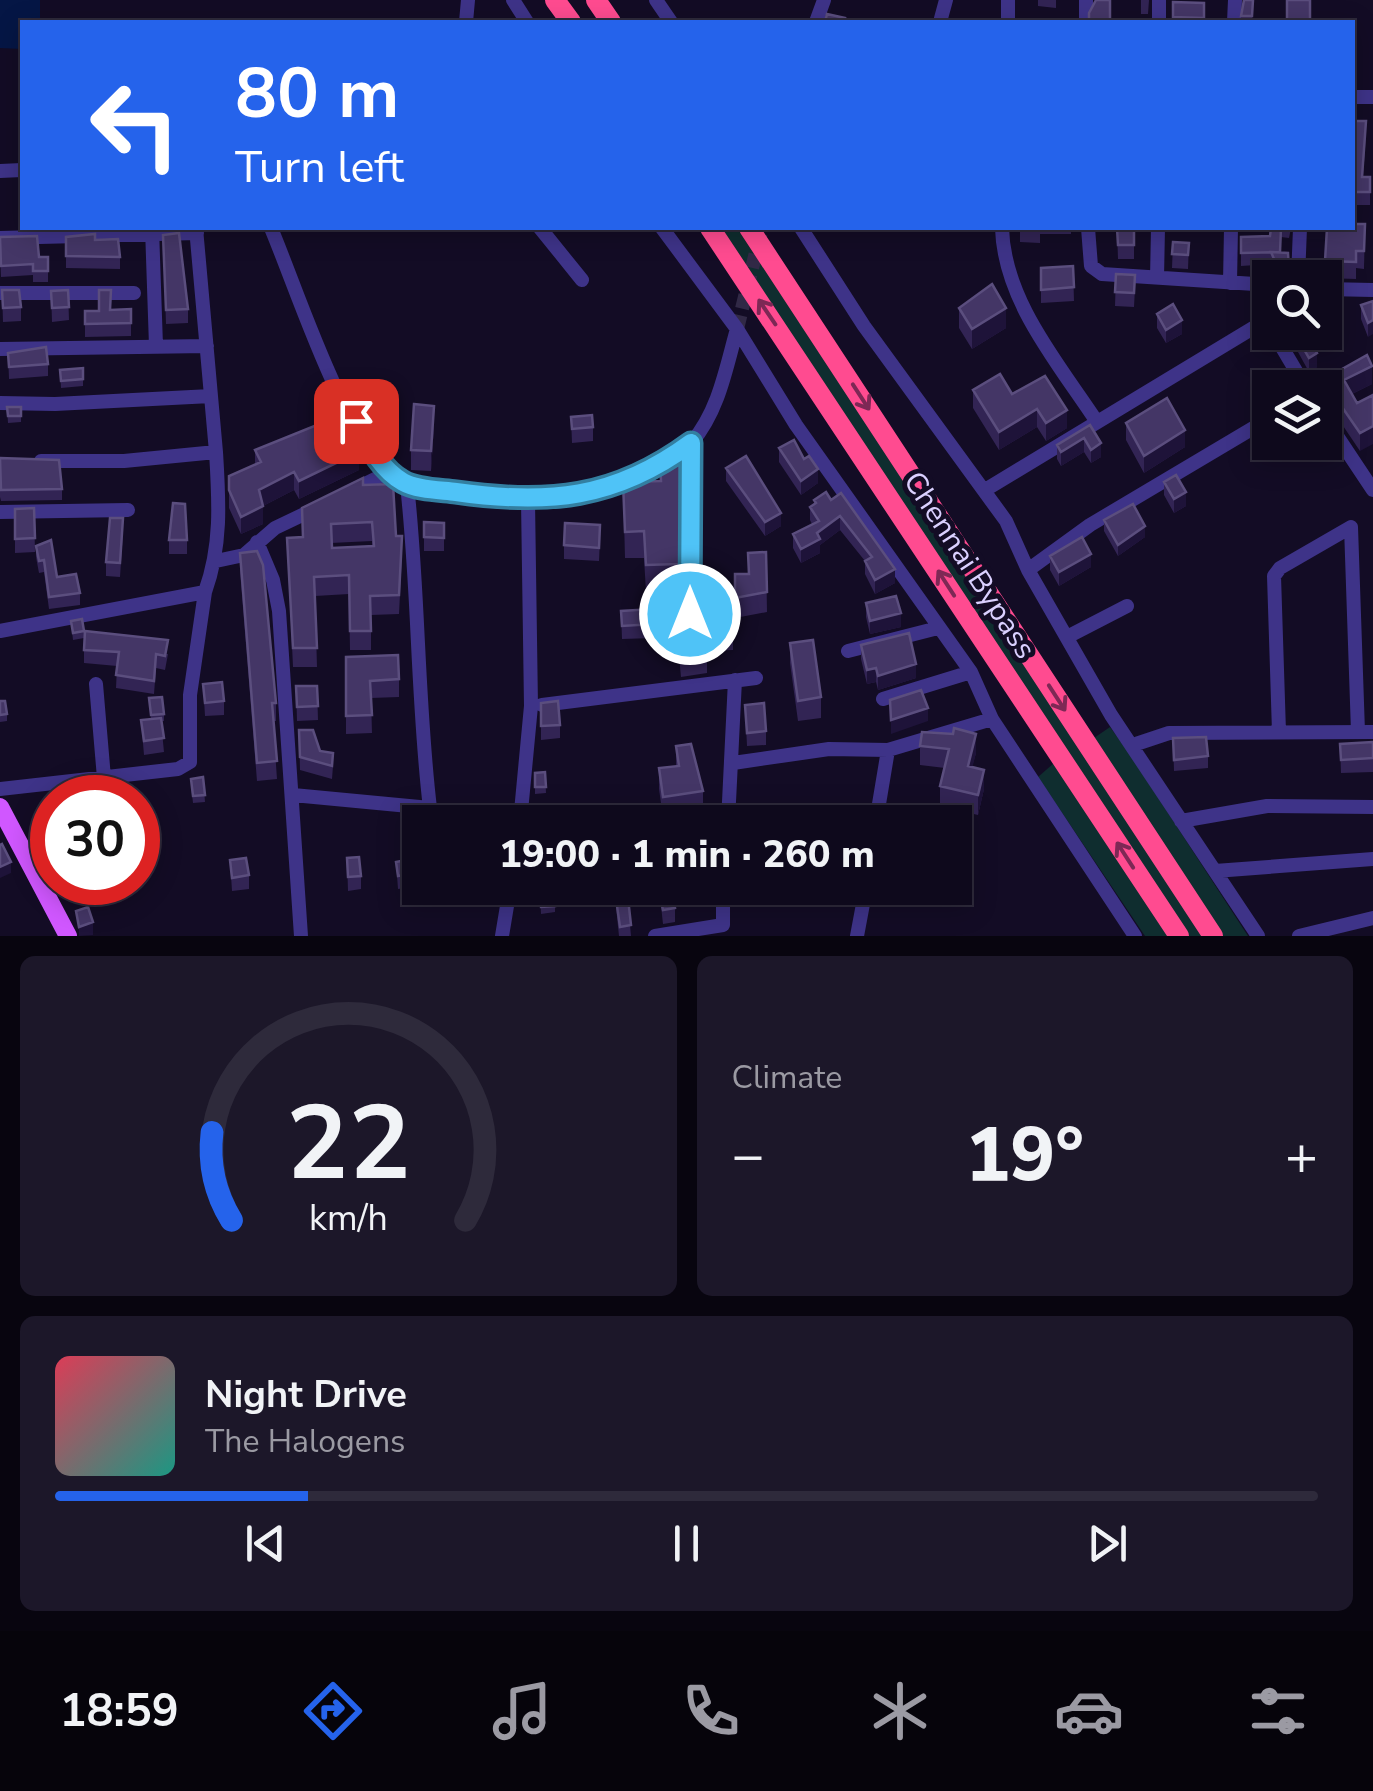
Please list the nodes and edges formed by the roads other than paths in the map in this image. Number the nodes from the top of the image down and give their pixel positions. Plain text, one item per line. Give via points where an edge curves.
1 (196, 230) edge
2 (272, 230) edge
3 (542, 230) edge
4 (663, 230) edge
5 (711, 230) edge
6 (750, 230) edge
7 (802, 230) edge
8 (1002, 230) edge
9 (1088, 230) edge
10 (1158, 230) edge
11 (1231, 230) edge
12 (1300, 230) edge
13 (152, 232) edge
14 (0, 238) edge
15 (1299, 260) edge
16 (1158, 278) junction
17 (582, 280) dead end
18 (1230, 283) junction
19 (1252, 284) edge
20 (1342, 289) edge
21 (1373, 290) edge
22 (0, 293) edge
23 (134, 293) dead end
24 (1252, 329) edge
25 (737, 330) junction
26 (156, 346) junction
27 (207, 346) junction
28 (0, 349) edge
29 (211, 396) junction
30 (0, 403) edge
31 (1097, 422) junction
32 (1252, 429) edge
33 (691, 443) junction
34 (1342, 444) edge
35 (216, 452) junction
36 (18, 460) edge
37 (389, 472) junction
38 (406, 484) junction
39 (985, 490) junction
40 (1373, 490) edge
41 (528, 502) junction
42 (128, 510) dead end
43 (0, 512) edge
44 (257, 542) junction
45 (216, 561) junction
46 (1028, 570) junction
47 (204, 592) junction
48 (1126, 606) dead end
49 (690, 614) edge
50 (938, 628) junction
51 (0, 631) edge
52 (1066, 638) junction
53 (848, 651) dead end
54 (970, 672) junction
55 (756, 678) dead end
56 (735, 680) junction
57 (96, 684) dead end
58 (883, 698) dead end
59 (531, 706) junction
60 (992, 720) junction
61 (1279, 732) junction
62 (1365, 732) edge
63 (1134, 745) junction
64 (888, 750) junction
65 (733, 763) junction
66 (104, 775) edge
67 (126, 775) edge
68 (30, 787) edge
69 (0, 790) edge
70 (293, 795) junction
71 (402, 805) edge
72 (430, 805) edge
73 (522, 805) edge
74 (729, 805) edge
75 (879, 805) edge
76 (1373, 807) edge
77 (3, 819) edge
78 (1181, 821) junction
79 (1373, 859) edge
80 (1215, 871) junction
81 (507, 905) edge
82 (863, 905) edge
83 (1373, 918) edge
84 (723, 930) edge
85 (68, 936) edge
86 (301, 936) edge
87 (502, 936) edge
88 (654, 936) edge
89 (857, 936) edge
90 (1134, 936) edge
91 (1179, 936) edge
92 (1212, 936) edge
93 (1258, 936) edge
94 (1299, 936) edge

1 - 13 street
1 - 27 street
2 - 37 street via 342,397
3 - 17 street
4 - 25 street
91 -> 5 highway, Chennai Bypass
6 -> 92 highway, Chennai Bypass
7 - 39 street
8 - 31 street via 1006,262 1032,322
9 - 16 street via 1096,271
10 - 16 street
11 - 18 street
12 - 15 street
13 - 14 street
13 - 26 street
16 - 18 street
18 - 19 street
20 - 21 street
22 - 23 street
24 - 31 street
25 - 33 street via 715,406
25 - 50 street
26 - 27 street
26 - 28 street
27 - 29 street
29 - 30 street
29 - 35 street
31 - 39 street
32 - 46 street
33 - 41 street via 624,483
33 - 49 street
34 - 40 street
35 - 36 street via 124,461
35 - 45 street
37 - 38 street
37 - 44 street
38 - 41 street
38 - 72 street
39 - 46 street
41 - 59 street
42 - 43 street
44 - 45 street via 244,554
44 - 70 street via 279,610
45 - 47 street
46 - 52 street
47 - 51 street
47 - 67 street via 190,694 190,762
48 - 52 street
50 - 53 street
50 - 54 street
52 - 63 street
54 - 58 street
54 - 60 street
55 - 56 street
56 - 59 street
56 - 65 street
57 - 66 street
59 - 73 street
60 - 64 street
60 - 90 street
61 - 62 street
61 - 62 street via 1274,576 1351,527
61 - 63 street via 1169,733
63 - 78 street
64 - 65 street
64 - 75 street
65 - 74 street
68 - 69 street
70 - 71 street
70 - 86 street
76 - 78 street via 1267,806
77 - 85 main road
78 - 80 street
79 - 80 street
80 - 93 street
81 - 87 street
82 - 89 street
83 - 94 street
84 - 88 street

